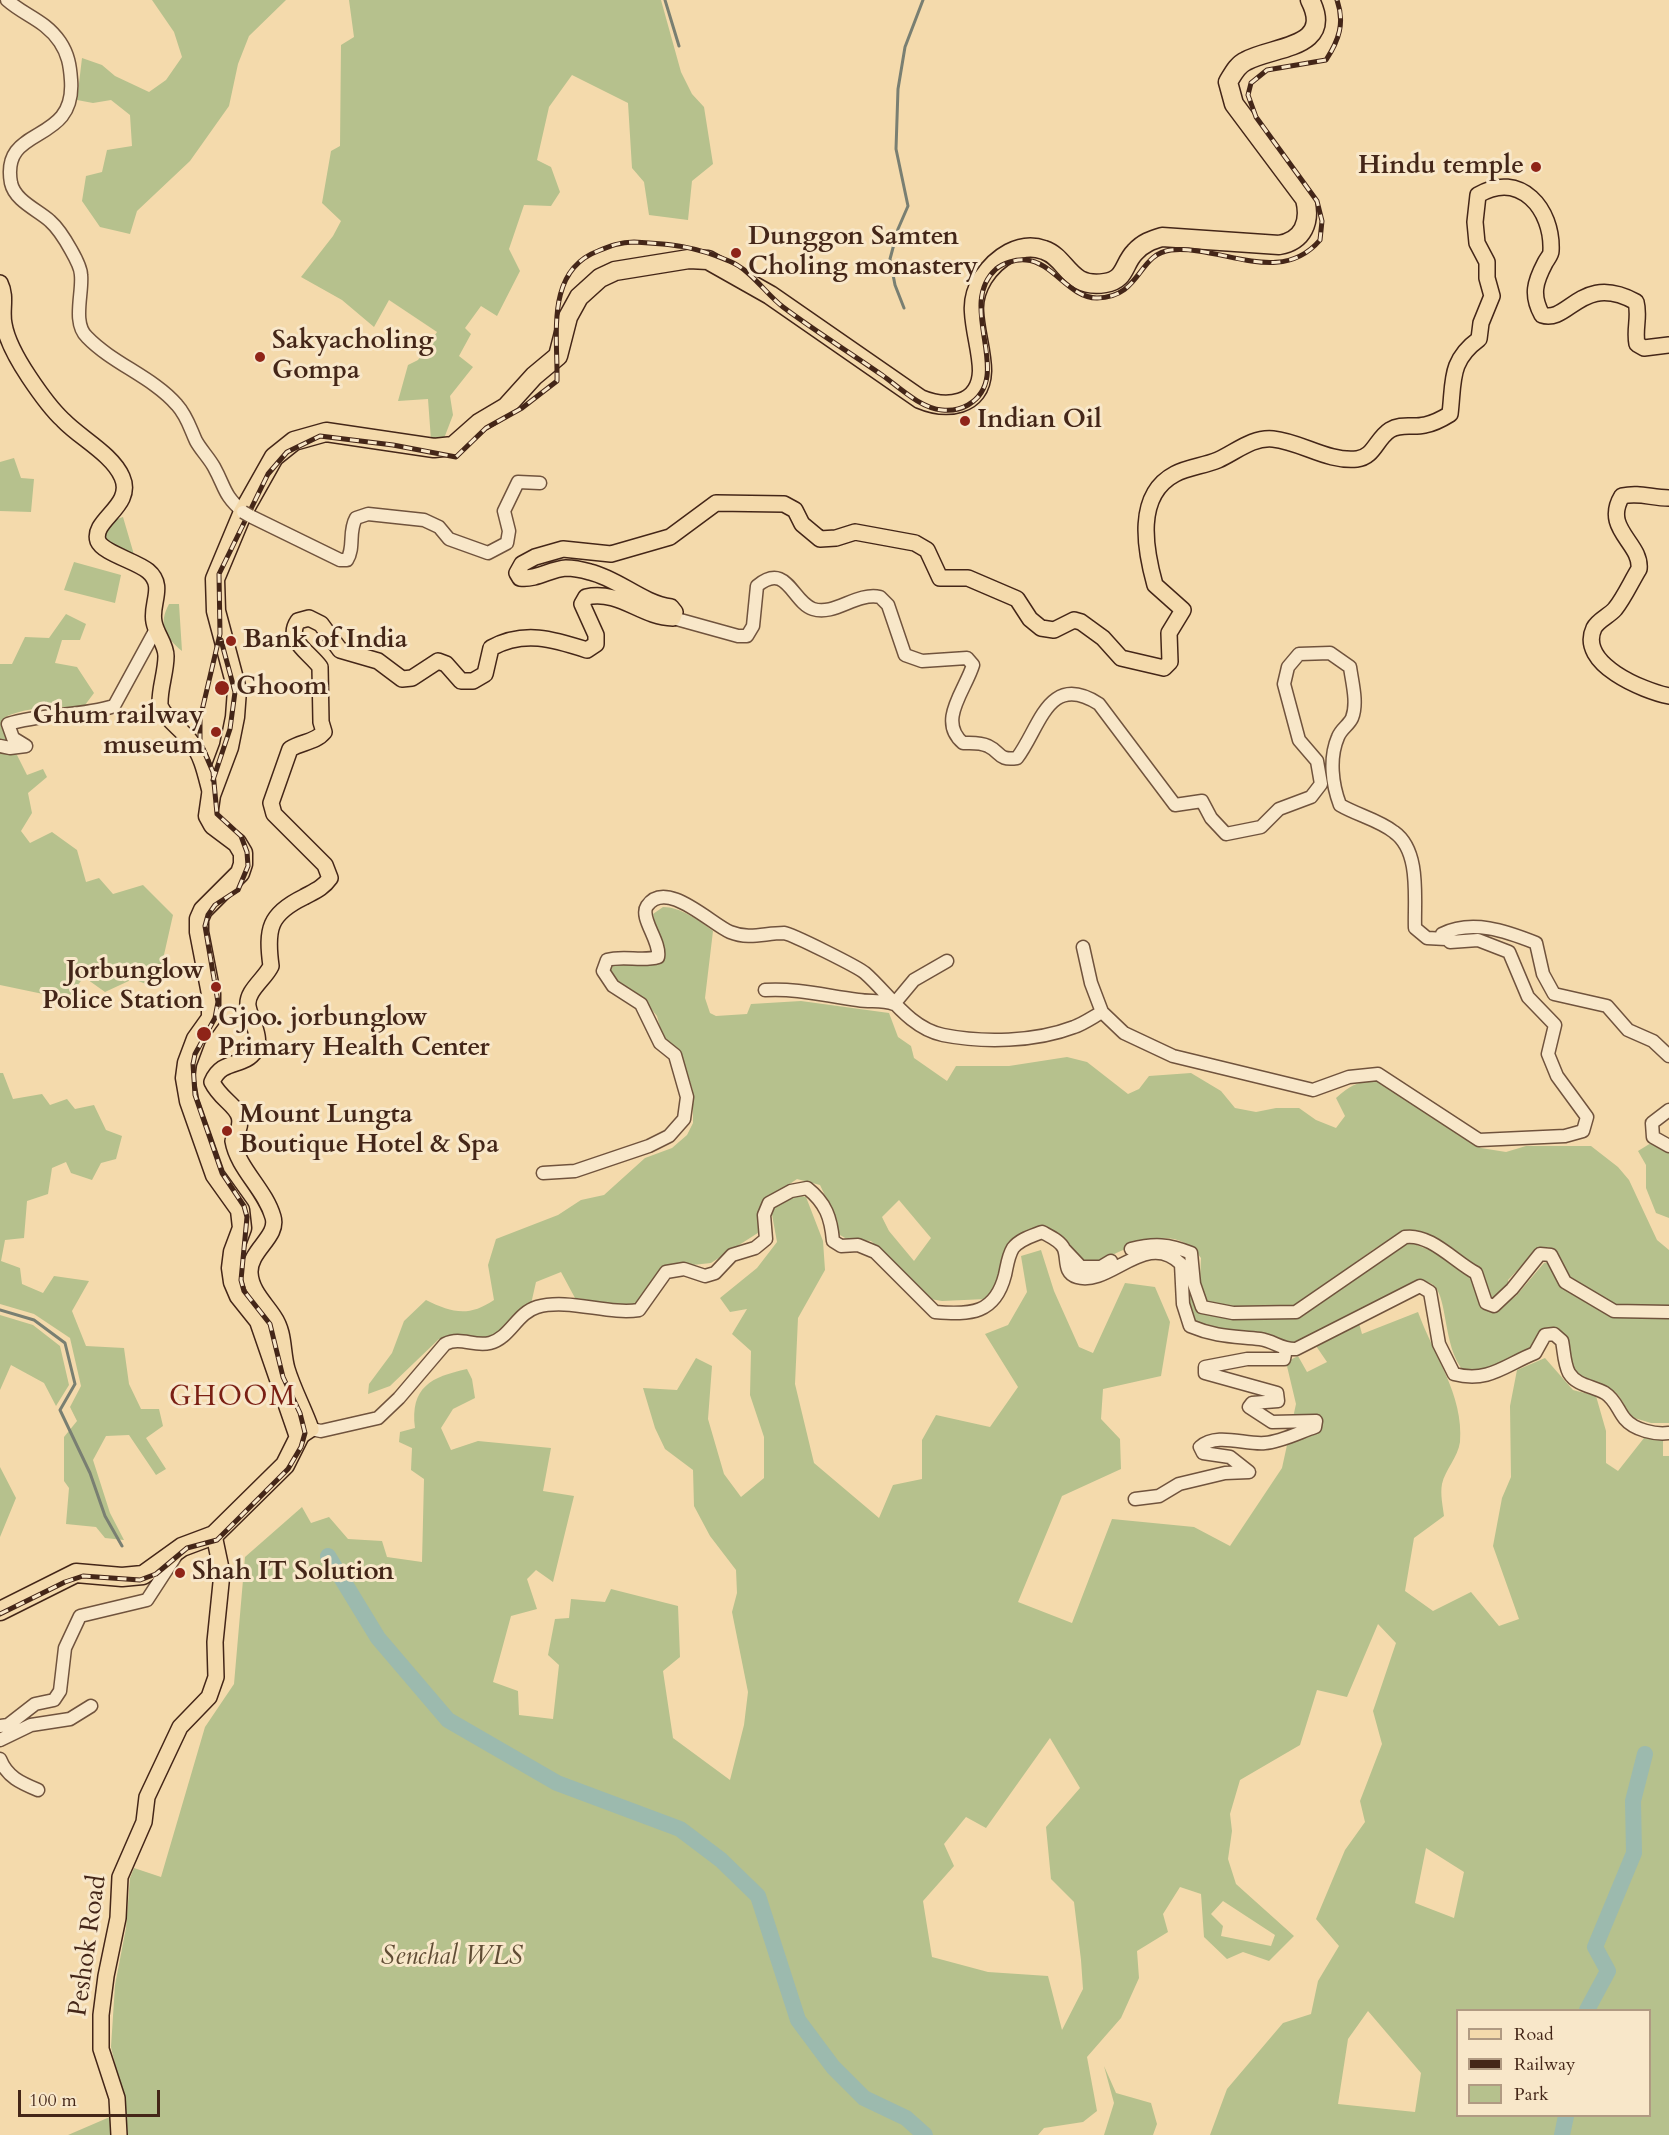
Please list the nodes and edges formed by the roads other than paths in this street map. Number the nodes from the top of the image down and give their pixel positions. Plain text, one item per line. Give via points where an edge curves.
1 (7, 0) edge
2 (1310, 0) edge
3 (0, 5) edge
4 (21, 11) junction
5 (0, 284) edge
6 (1669, 345) edge
7 (540, 483) dead end
8 (1669, 498) edge
9 (247, 514) junction
10 (674, 618) junction
11 (156, 629) junction
12 (1669, 696) edge
13 (0, 746) edge
14 (211, 795) junction
15 (1446, 939) junction
16 (1083, 947) dead end
17 (946, 961) dead end
18 (765, 990) dead end
19 (894, 1004) junction
20 (1102, 1012) junction
21 (1669, 1056) edge
22 (1669, 1110) edge
23 (1669, 1146) edge
24 (543, 1173) dead end
25 (1064, 1249) junction
26 (1669, 1312) edge
27 (1286, 1350) junction
28 (305, 1433) junction
29 (1669, 1433) edge
30 (1135, 1499) dead end
31 (214, 1535) junction
32 (182, 1547) junction
33 (0, 1611) edge
34 (91, 1706) dead end
35 (0, 1726) edge
36 (0, 1740) edge
37 (0, 1759) edge
38 (38, 1790) dead end
39 (118, 2135) edge

1 - 4 street
2 - 9 highway via 1317,17 1309,36 1245,61 1228,82 1234,104 1305,200 1308,210 1304,230 1289,243 1279,245 1162,237 1133,253 1117,280 1097,284 1076,277 1046,250 1026,248 1002,255 982,279 975,296 981,377 977,389 963,402 948,406 920,399 770,295 708,260 664,262 615,271 600,278 579,297 568,317 558,356 506,407 479,423 453,446 435,448 326,432 309,436 294,441 274,457
3 - 4 street
4 - 9 street via 40,21 59,41 70,59 72,84 67,113 57,124 16,150 10,163 12,185 19,196 50,221 70,249 82,274 80,320 85,336 174,401 191,424 227,497
5 - 11 main road via 6,335 29,376 61,419 112,462 122,477 122,498 97,536 104,549 150,572 156,582
6 - 10 main road via 1644,348 1637,344 1639,313 1636,302 1624,295 1594,292 1582,296 1558,315 1542,315 1534,292 1536,279 1551,253 1541,208 1528,193 1514,188 1488,189 1478,195 1475,222 1492,296 1479,339 1458,359 1451,382 1450,414 1423,426 1393,428 1383,435 1371,454 1361,459 1339,460 1262,439 1213,462 1177,472 1150,497 1147,531 1155,585 1183,610 1169,633 1170,662 1164,668 1121,658 1081,621 1074,620 1054,630 1041,628 1017,599 968,578 940,578 927,550 915,543 855,532 820,539 802,524 795,510 784,504 716,503 670,537 611,554 563,549 522,564 517,573 520,578 530,579 566,568 591,572 657,605 671,607
7 - 9 street via 518,482 504,511 509,531 507,543 488,553 449,539 424,520 368,514 356,518 351,527 351,554 347,560 340,560
8 - 12 main road via 1637,493 1622,496 1617,504 1619,529 1640,561 1639,569 1614,610 1594,627 1592,637 1601,662 1616,675 1652,693
9 - 14 highway via 215,579 216,610 237,690 229,747
10 - 15 street via 747,636 753,626 757,586 776,578 791,586 809,608 817,610 861,596 880,597 888,605 905,655 922,661 967,658 973,666 951,720 954,735 963,743 989,746 998,756 1017,758 1044,708 1059,697 1073,693 1085,696 1099,704 1175,805 1202,801 1226,834 1261,827 1279,809 1311,797 1321,784 1317,761 1299,740 1284,684 1288,667 1299,654 1330,653 1350,667 1354,691 1352,717 1339,734 1334,751 1334,788 1340,805 1394,831 1407,844 1412,864 1415,928 1427,938
10 - 28 main road via 663,618 601,594 586,597 582,604 596,644 587,650 541,638 508,639 491,648 485,674 472,681 461,681 438,661 412,678 402,679 378,661 340,650 321,624 309,618 298,621 293,629 294,639 321,667 324,732 318,739 290,748 271,803 274,814 325,865 330,878 323,887 286,906 274,917 268,941 271,966 248,1003 257,1049 249,1057 225,1065 212,1083 241,1119 241,1129 233,1142 236,1155 256,1182 273,1216 275,1227 259,1246 250,1272 254,1288 281,1331
11 - 13 street via 114,706 92,713 71,712 8,724 14,738 26,746
11 - 14 main road via 166,653 160,706 200,755
14 - 28 highway via 208,816 213,825 237,843 243,853 243,864 240,873 203,910 199,919 211,1018 196,1039 185,1078 215,1175 240,1210 242,1228 233,1252 233,1282 259,1320
15 - 20 street via 1478,940 1509,952 1528,997 1555,1026 1548,1054 1557,1076 1587,1117 1583,1131 1565,1136 1479,1140 1378,1074 1348,1077 1313,1090 1173,1056 1124,1033
15 - 21 street via 1442,934 1453,929 1475,927 1510,933 1536,943 1543,974 1554,994 1607,1006 1628,1030 1653,1041
16 - 20 street via 1090,983
17 - 19 street via 914,980
18 - 19 street via 790,989
19 - 20 street via 940,1035 976,1039 1045,1035 1074,1027
19 - 24 street via 864,972 814,944 785,933 745,937 727,931 688,905 657,897 645,914 659,948 658,957 608,960 603,971 613,986 641,1004 660,1043 675,1055 687,1097 684,1119 669,1136 649,1146 575,1171
22 - 23 street via 1652,1123 1653,1137
25 - 26 street via 1081,1267 1101,1267 1130,1250 1154,1243 1173,1245 1191,1253 1194,1284 1203,1307 1233,1313 1296,1312 1405,1237 1414,1235 1476,1273 1486,1303 1494,1306 1540,1254 1551,1255 1565,1282 1614,1311
25 - 27 street via 1067,1268 1080,1278 1110,1271 1144,1254 1175,1258 1181,1264 1182,1304 1190,1326 1209,1334 1261,1339
25 - 28 street via 1042,1233 1028,1237 1014,1246 1009,1256 997,1299 970,1312 935,1312 875,1252 833,1241 828,1212 818,1197 807,1188 791,1191 769,1203 764,1215 766,1239 755,1248 732,1255 715,1273 705,1276 684,1269 666,1272 639,1310 626,1312 579,1305 539,1306 525,1311 493,1342 481,1345 455,1339 445,1344 378,1418
27 - 29 street via 1296,1349 1420,1286 1430,1292 1439,1344 1454,1374 1484,1376 1502,1371 1512,1362 1535,1353 1545,1335 1554,1334 1562,1341 1568,1371 1576,1381 1607,1394 1625,1420 1635,1426
27 - 30 street via 1284,1359 1247,1359 1205,1367 1205,1373 1277,1393 1278,1401 1252,1403 1249,1407 1272,1422 1316,1421 1316,1427 1266,1443 1205,1443 1200,1447 1203,1453 1230,1457 1249,1472 1225,1473 1179,1484 1159,1496
28 - 31 highway via 285,1465
31 - 32 highway
31 - 39 main road, Peshok Road via 222,1573 215,1642 216,1677 209,1697 180,1727 147,1797 144,1822 120,1876 118,1918 101,2026 101,2049 117,2098
32 - 33 highway via 143,1575 76,1573
32 - 35 street via 147,1600 80,1616 65,1648 60,1691 54,1700 35,1704 8,1725
34 - 36 street via 70,1719 31,1725
37 - 38 street via 3,1768 18,1782

